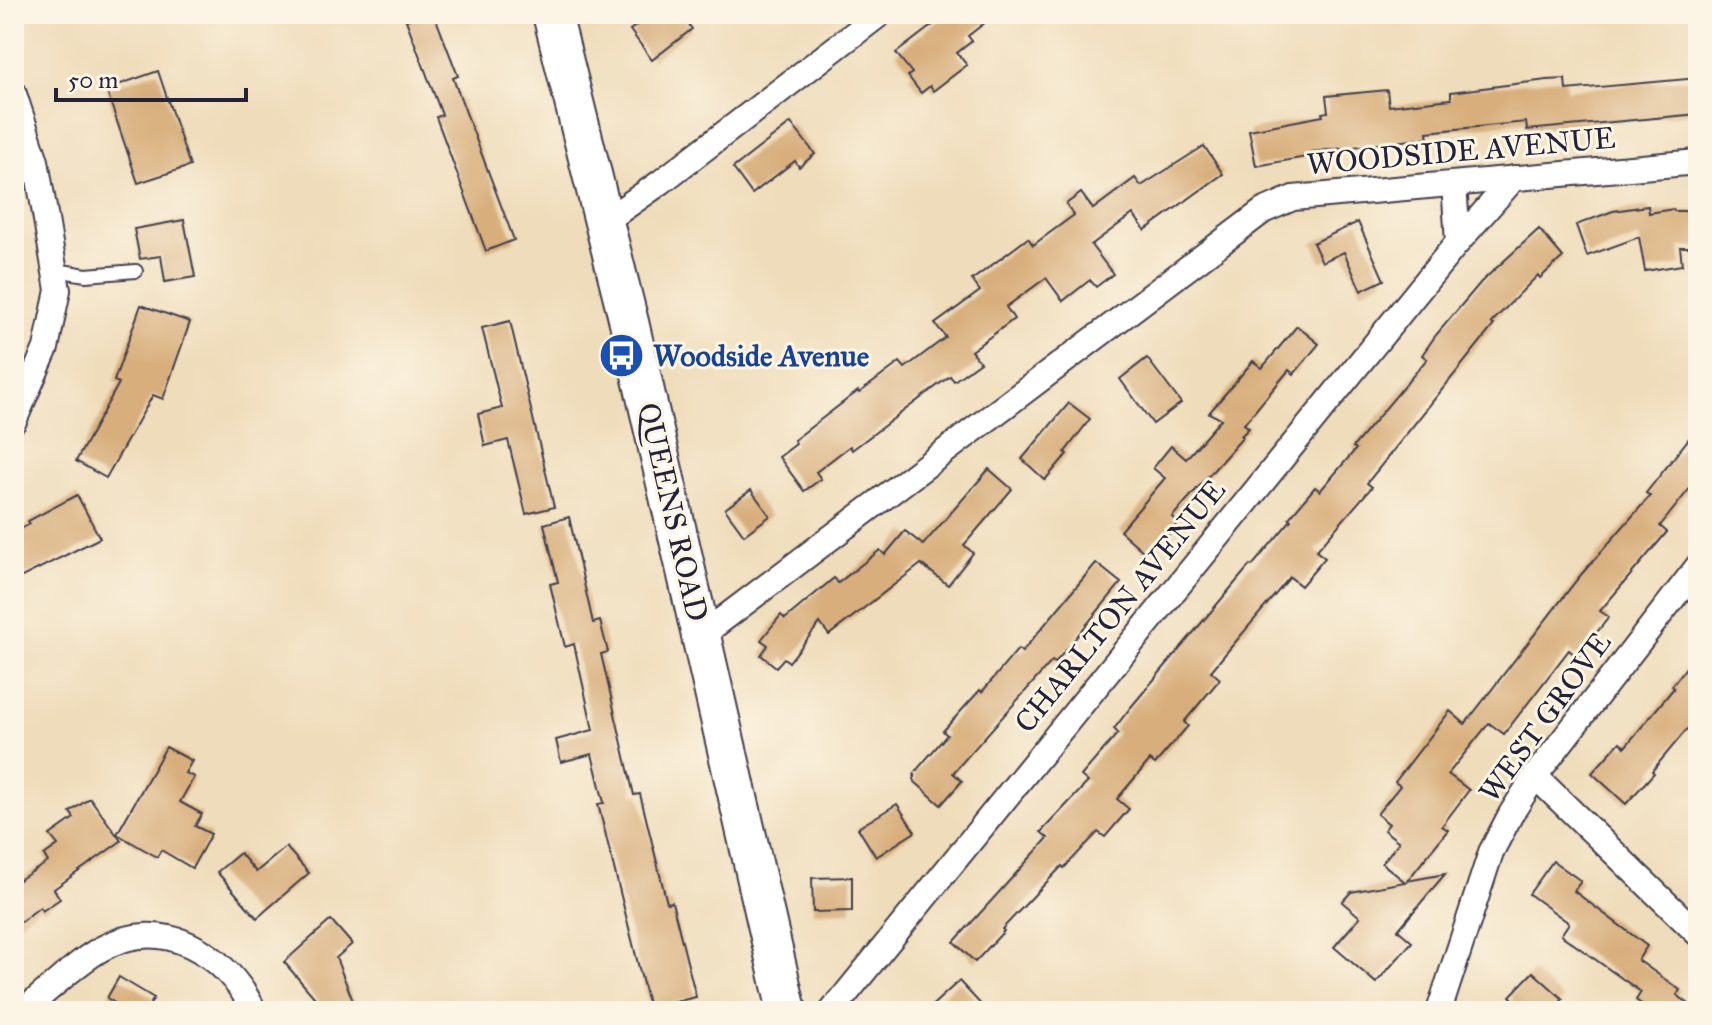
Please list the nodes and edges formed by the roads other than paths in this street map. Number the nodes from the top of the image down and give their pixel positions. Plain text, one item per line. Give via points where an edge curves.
1 (552, 14) edge
2 (880, 14) edge
3 (14, 94) edge
4 (1698, 162) edge
5 (1514, 178) junction
6 (1454, 184) junction
7 (604, 222) junction
8 (1458, 242) junction
9 (56, 270) junction
10 (136, 271) dead end
11 (14, 421) edge
12 (1698, 566) edge
13 (702, 635) junction
14 (1535, 776) junction
15 (1698, 934) edge
16 (23, 1011) edge
17 (254, 1011) edge
18 (787, 1011) edge
19 (832, 1011) edge
20 (1439, 1011) edge

1 - 7 main road, QUEENS ROAD
2 - 7 street
3 - 9 street via 36,161
4 - 5 street, WOODSIDE AVENUE
5 - 6 street, WOODSIDE AVENUE
5 - 8 street, CHARLTON AVENUE
6 - 8 street
6 - 13 street, WOODSIDE AVENUE via 1293,198 1263,211
7 - 13 main road, QUEENS ROAD
8 - 19 street, CHARLTON AVENUE
9 - 10 lane via 86,275
9 - 11 street via 58,290 46,348
12 - 14 street, WEST GROVE
13 - 18 main road, QUEENS ROAD
14 - 15 street
14 - 20 street, WEST GROVE via 1491,852
16 - 17 street via 100,950 125,938 161,936 185,940 210,956 233,977

